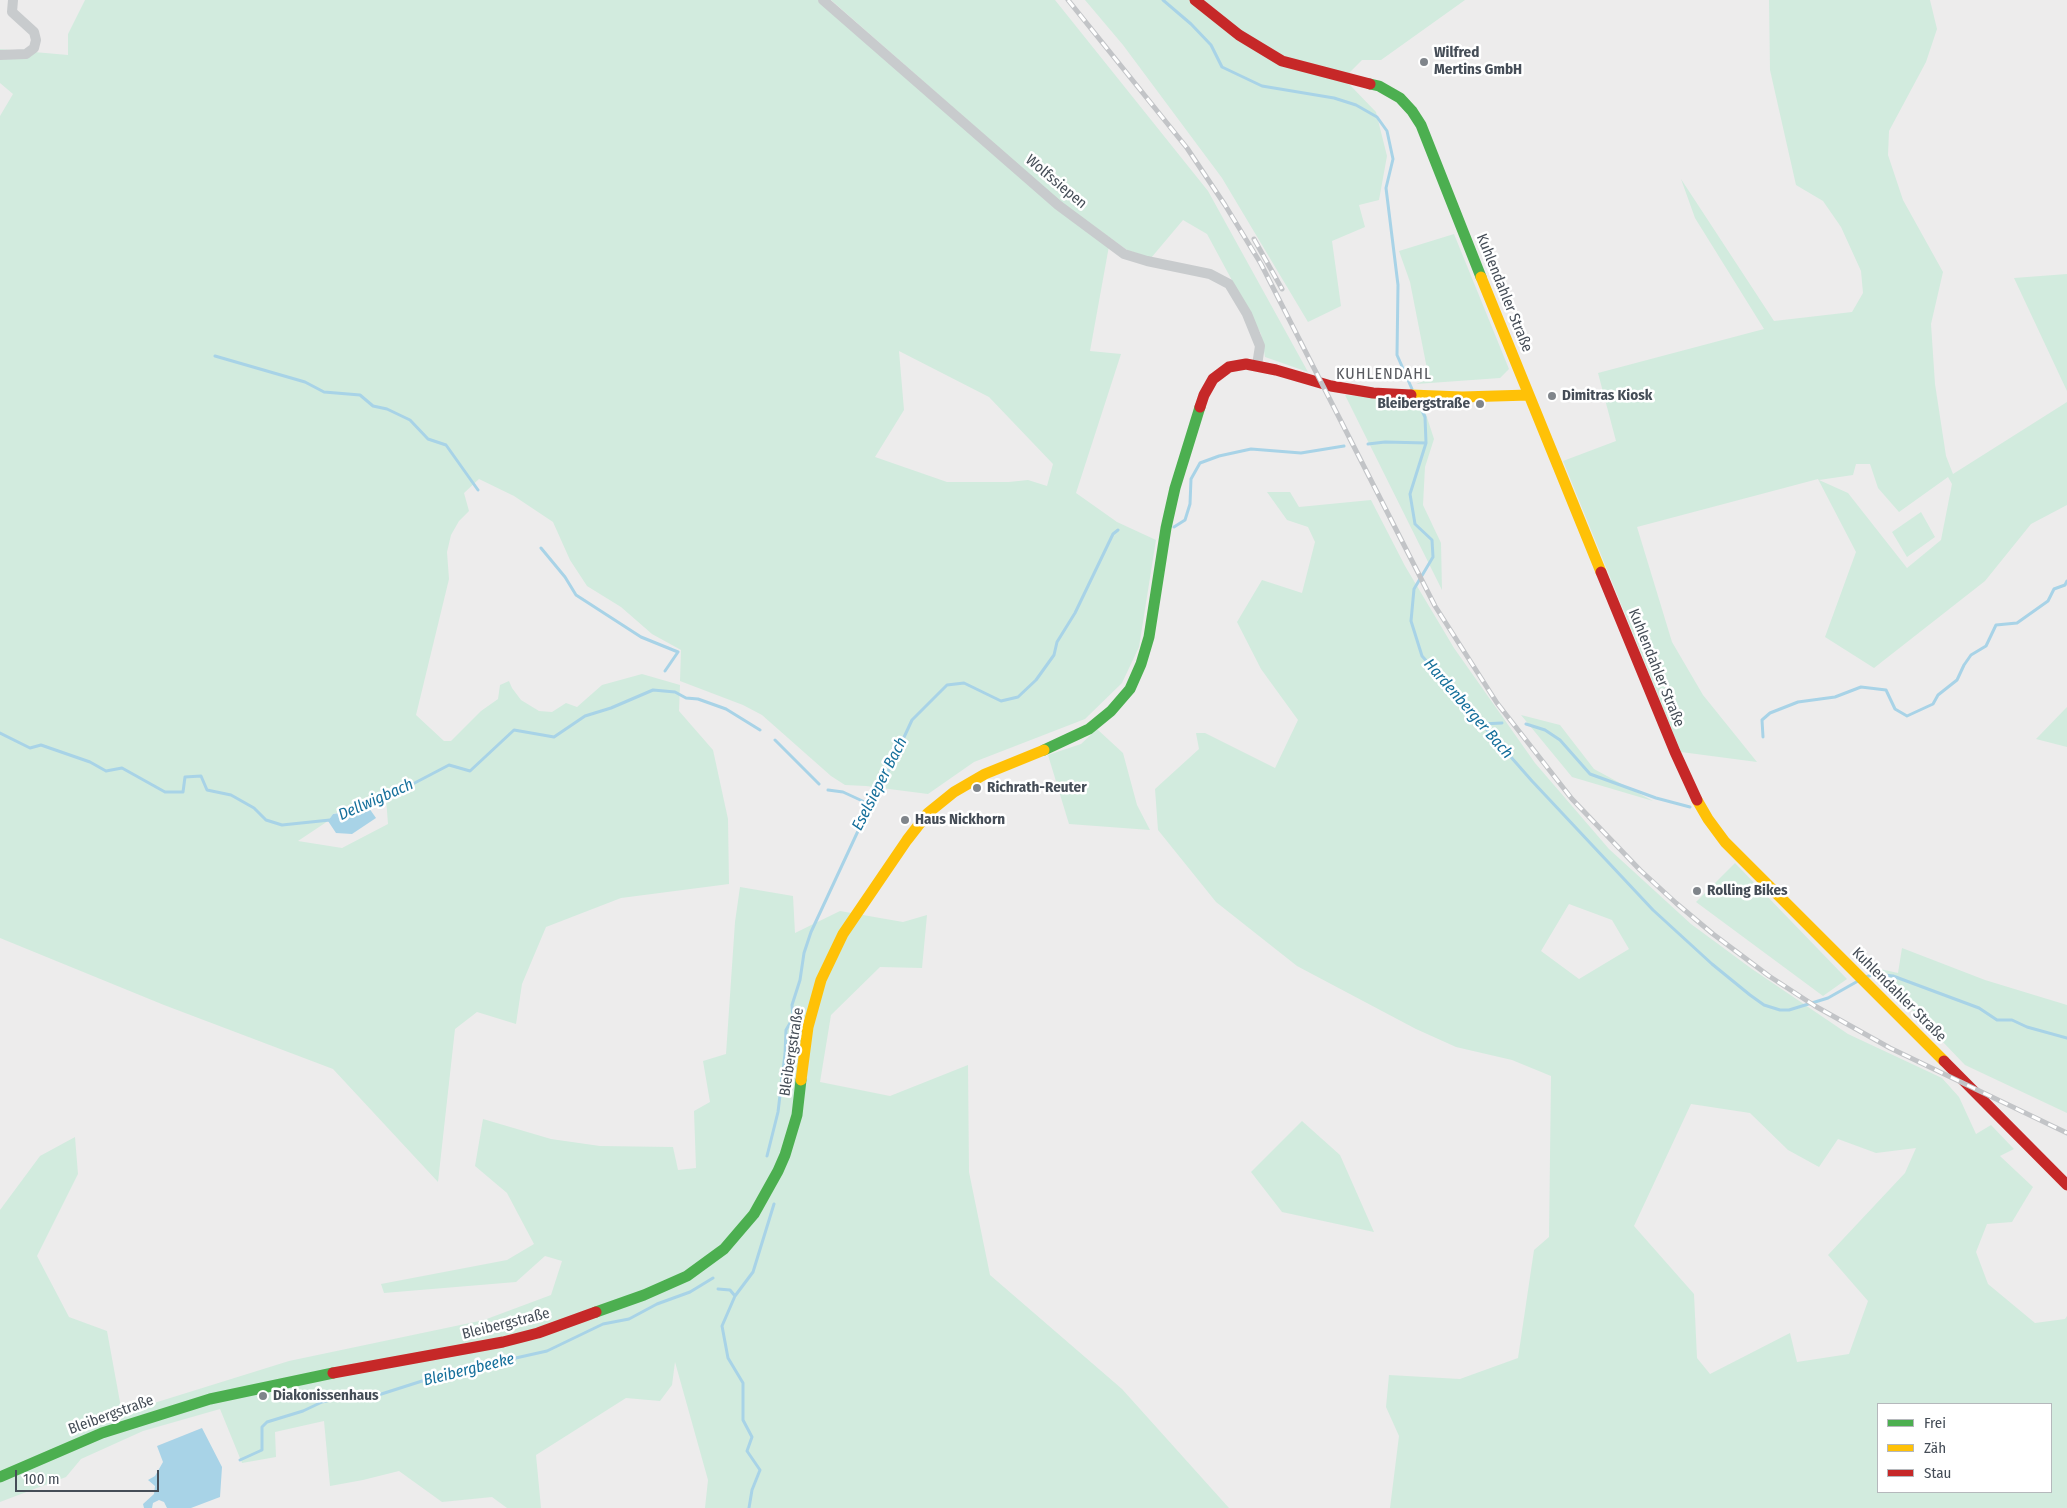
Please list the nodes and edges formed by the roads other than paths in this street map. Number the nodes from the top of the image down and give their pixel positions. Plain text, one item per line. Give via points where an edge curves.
1 (13, 0) edge
2 (823, 0) edge
3 (1195, 0) edge
4 (0, 55) edge
5 (1257, 365) junction
6 (1515, 382) junction
7 (1437, 394) junction
8 (1529, 395) junction
9 (2067, 1185) edge
10 (0, 1477) edge

1 - 4 street via 12,12 34,32 36,40 34,48 26,54
2 - 5 street, Wolfssiepen via 1058,205 1124,254 1210,274 1229,284 1247,314 1260,346
3 - 6 street, Kuhlendahler Straße via 1239,35 1282,61 1379,86 1406,104 1417,118
5 - 7 street, Bleibergstraße via 1331,386 1387,393
5 - 10 street, Bleibergstraße via 1238,364 1224,369 1213,379 1204,395 1170,508 1149,637 1136,677 1121,701 1089,729 985,774 939,803 907,840 843,934 825,971 812,1009 800,1100 785,1154 763,1201 724,1249 700,1268 672,1283 538,1333 210,1398 102,1433
6 - 7 street, Bleibergstraße
6 - 8 street, Kuhlendahler Straße
7 - 8 street, Bleibergstraße via 1470,397
8 - 9 street, Kuhlendahler Straße via 1660,717 1708,820 1725,842

